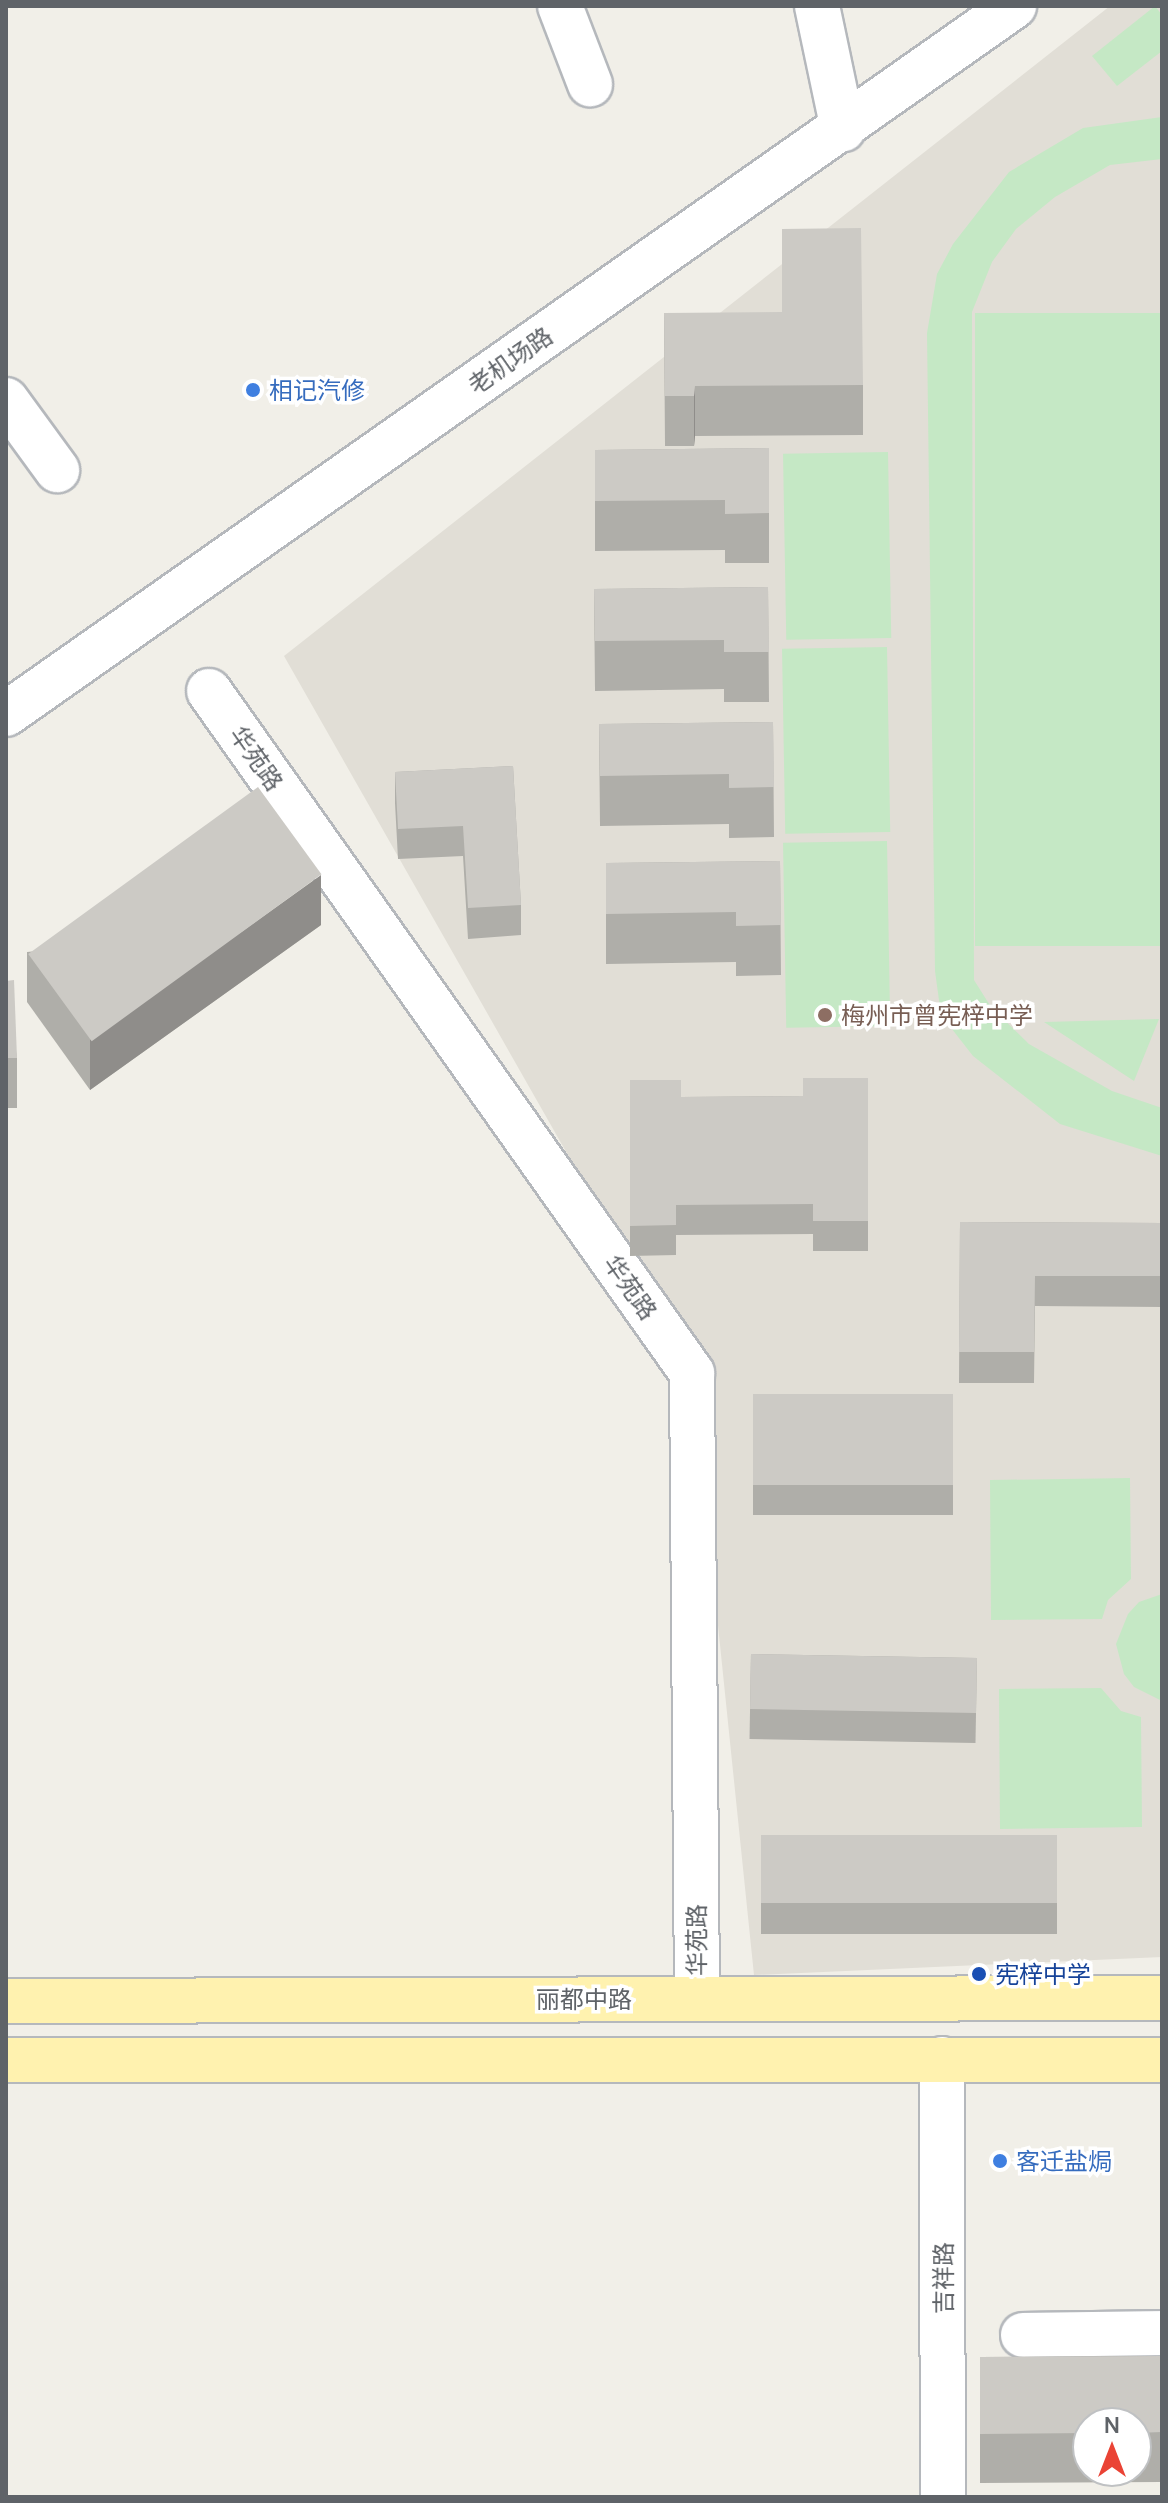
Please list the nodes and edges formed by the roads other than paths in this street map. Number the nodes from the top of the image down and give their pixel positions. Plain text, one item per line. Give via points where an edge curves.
1 (560, 6) edge
2 (817, 6) edge
3 (1014, 6) edge
4 (590, 84) dead end
5 (843, 129) junction
6 (6, 400) edge
7 (57, 470) dead end
8 (209, 691) dead end
9 (6, 714) edge
10 (697, 1998) junction
11 (1162, 1998) edge
12 (6, 2001) edge
13 (942, 2059) junction
14 (6, 2060) edge
15 (1162, 2060) edge
16 (1162, 2333) edge
17 (1023, 2335) dead end
18 (943, 2497) edge

1 - 4 street
2 - 5 street
3 - 5 street, 老机场路
5 - 9 street, 老机场路
6 - 7 street
8 - 10 street, 华苑路 via 692,1373
10 - 11 main road, 丽都中路
10 - 12 main road, 丽都中路
13 - 14 main road
13 - 15 main road
13 - 18 street, 吉祥路
16 - 17 street

